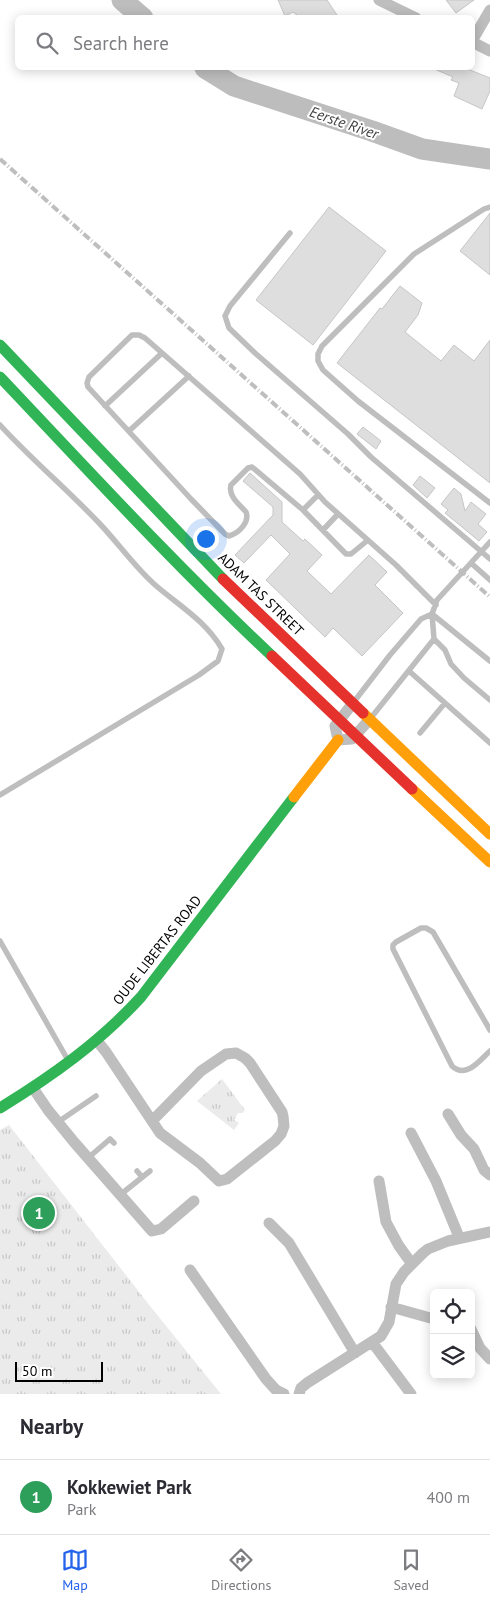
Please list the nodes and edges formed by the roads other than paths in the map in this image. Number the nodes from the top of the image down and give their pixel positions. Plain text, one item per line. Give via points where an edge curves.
1 (379, 0) edge
2 (490, 10) edge
3 (410, 15) edge
4 (475, 37) edge
5 (475, 43) edge
6 (490, 50) edge
7 (490, 207) edge
8 (290, 233) dead end
9 (0, 345) edge
10 (162, 353) junction
11 (189, 376) junction
12 (0, 377) edge
13 (106, 406) junction
14 (0, 425) edge
15 (129, 431) junction
16 (318, 495) junction
17 (490, 503) edge
18 (303, 510) junction
19 (338, 514) junction
20 (323, 530) junction
21 (368, 540) junction
22 (490, 542) edge
23 (482, 552) junction
24 (490, 559) edge
25 (472, 563) junction
26 (490, 580) edge
27 (436, 605) junction
28 (432, 614) junction
29 (434, 639) junction
30 (490, 661) edge
31 (409, 670) junction
32 (490, 700) edge
33 (353, 703) junction
34 (445, 703) junction
35 (370, 719) junction
36 (339, 721) junction
37 (420, 732) dead end
38 (356, 736) junction
39 (338, 740) junction
40 (490, 743) edge
41 (0, 795) edge
42 (490, 834) edge
43 (490, 862) edge
44 (0, 941) edge
45 (490, 1030) edge
46 (98, 1042) junction
47 (490, 1051) edge
48 (70, 1064) junction
49 (33, 1088) junction
50 (96, 1096) dead end
51 (0, 1108) edge
52 (448, 1114) dead end
53 (152, 1121) junction
54 (58, 1122) junction
55 (410, 1133) dead end
56 (114, 1143) dead end
57 (88, 1158) junction
58 (137, 1171) dead end
59 (150, 1171) dead end
60 (490, 1175) edge
61 (142, 1177) junction
62 (379, 1180) dead end
63 (120, 1195) junction
64 (194, 1201) dead end
65 (270, 1223) dead end
66 (490, 1232) edge
67 (459, 1237) junction
68 (412, 1264) junction
69 (190, 1270) dead end
70 (391, 1307) junction
71 (430, 1318) edge
72 (473, 1334) edge
73 (372, 1342) junction
74 (355, 1353) junction
75 (490, 1359) edge
76 (284, 1394) edge
77 (299, 1394) edge
78 (411, 1394) edge

1 - 3 street
2 - 4 street
5 - 6 street
7 - 17 lane via 414,254 322,346 318,354 324,370 358,401
8 - 23 lane via 230,306 225,316 230,328 371,457
9 - 33 main road, ADAM TAS STREET via 226,582
10 - 11 lane
10 - 13 lane
10 - 13 lane via 145,338 132,335 88,380 88,387
11 - 15 lane
11 - 16 lane via 300,474
12 - 36 main road via 238,625
13 - 15 lane
14 - 41 lane via 99,523 152,582 198,619 222,649 218,661 199,676
15 - 18 lane via 229,536 236,533 248,515 232,496 230,485 248,468 256,469
16 - 18 lane
16 - 19 lane
18 - 20 lane
19 - 20 lane
19 - 21 lane
20 - 21 lane via 348,554
21 - 27 lane
22 - 23 lane
23 - 24 lane
23 - 25 lane
25 - 26 lane
25 - 27 lane
27 - 28 lane
28 - 29 lane
28 - 30 lane
28 - 33 lane via 421,619
29 - 31 lane
29 - 32 lane via 445,650 451,664
31 - 34 lane
31 - 35 lane
33 - 35 main road, ADAM TAS STREET
33 - 36 street
34 - 37 lane
34 - 40 lane
35 - 38 street
35 - 42 main road, ADAM TAS STREET
36 - 38 main road
36 - 39 street via 335,726
38 - 39 street
38 - 43 main road
39 - 46 main road, OUDE LIBERTAS ROAD via 141,998
44 - 48 lane
45 - 47 lane via 434,932 422,928 396,942 393,949 452,1066 458,1071 468,1070
46 - 48 main road, OUDE LIBERTAS ROAD
46 - 53 street
48 - 49 main road, OUDE LIBERTAS ROAD
49 - 51 main road, OUDE LIBERTAS ROAD
49 - 54 street
50 - 54 lane
52 - 60 street
53 - 53 street via 163,1136 222,1181 276,1141 284,1122 282,1112 250,1063 233,1053 226,1054 202,1071
54 - 57 street
55 - 67 street via 436,1181
56 - 57 lane via 110,1139
57 - 63 street
58 - 61 lane
59 - 61 lane
61 - 63 lane
62 - 68 street via 386,1222
63 - 64 street via 148,1228 155,1231
65 - 74 street via 289,1244
66 - 67 street
67 - 68 street via 428,1249
68 - 70 street via 396,1284
69 - 76 street via 266,1379
70 - 71 street
70 - 73 street via 384,1332
72 - 75 street
73 - 74 street
73 - 78 street
74 - 77 street via 307,1383

